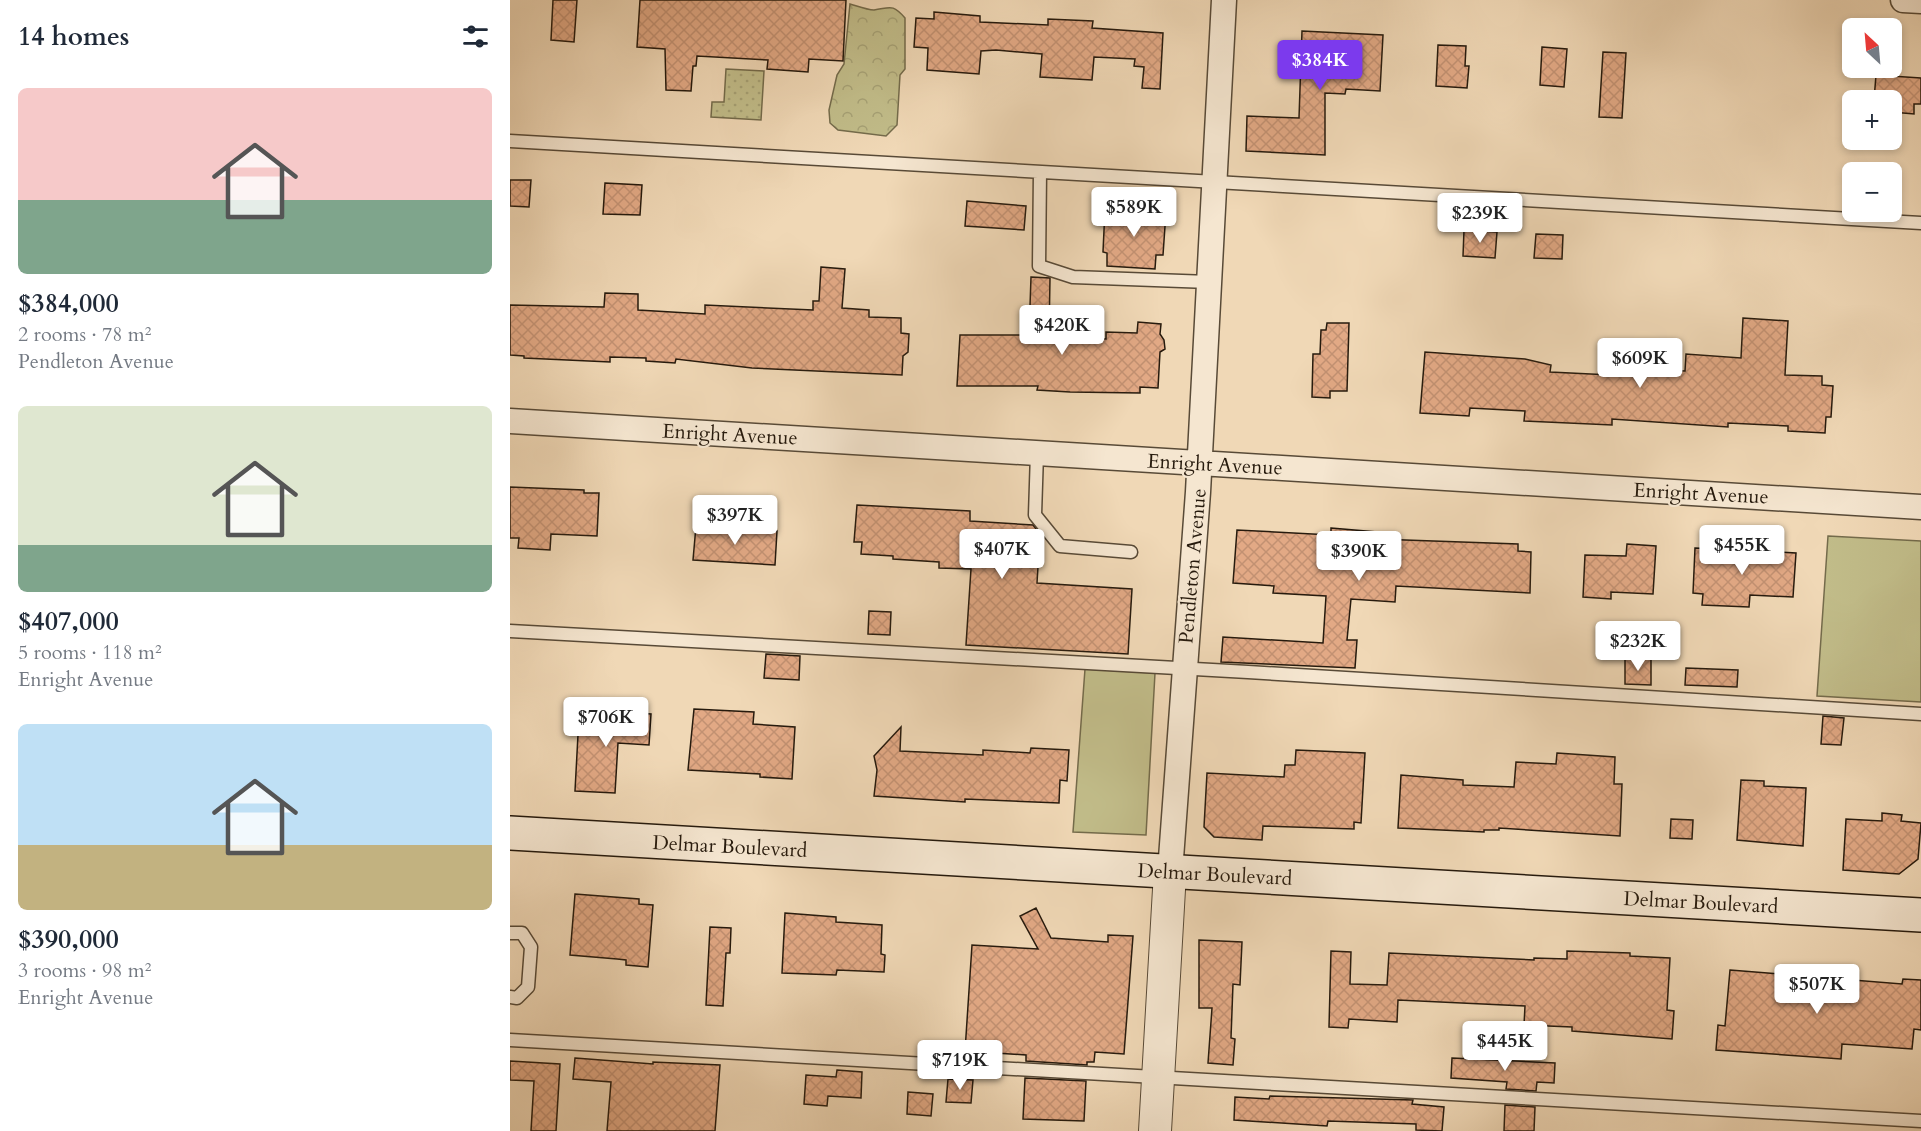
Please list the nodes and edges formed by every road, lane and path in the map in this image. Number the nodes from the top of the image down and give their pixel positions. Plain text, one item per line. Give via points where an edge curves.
1 (1224, 0) edge
2 (1904, 0) edge
3 (1921, 1) edge
4 (510, 141) edge
5 (1040, 172) junction
6 (1214, 182) junction
7 (1921, 223) edge
8 (1209, 282) junction
9 (510, 421) edge
10 (1037, 453) junction
11 (1200, 463) junction
12 (1921, 507) edge
13 (1131, 552) dead end
14 (510, 632) edge
15 (1184, 669) junction
16 (1921, 714) edge
17 (510, 833) edge
18 (1170, 872) junction
19 (1921, 915) edge
20 (510, 933) edge
21 (510, 997) edge
22 (510, 1040) edge
23 (1158, 1076) junction
24 (1921, 1121) edge
25 (1155, 1131) edge

1 - 6 street, Pendleton Avenue
2 - 3 street
4 - 5 lane
5 - 6 lane
5 - 8 lane via 1039,266 1073,277
6 - 7 lane
6 - 8 street, Pendleton Avenue
8 - 11 street, Pendleton Avenue
9 - 10 street, Enright Avenue
10 - 11 street, Enright Avenue
10 - 13 lane via 1035,515 1060,546
11 - 12 street, Enright Avenue
11 - 15 street, Pendleton Avenue
14 - 15 lane
15 - 16 lane
15 - 18 street, Pendleton Avenue
17 - 18 main road, Delmar Boulevard
18 - 19 main road, Delmar Boulevard
18 - 23 street, Pendleton Avenue
20 - 21 lane via 522,933 531,947 528,987 517,998
22 - 23 lane
23 - 24 lane
23 - 25 street, Pendleton Avenue

